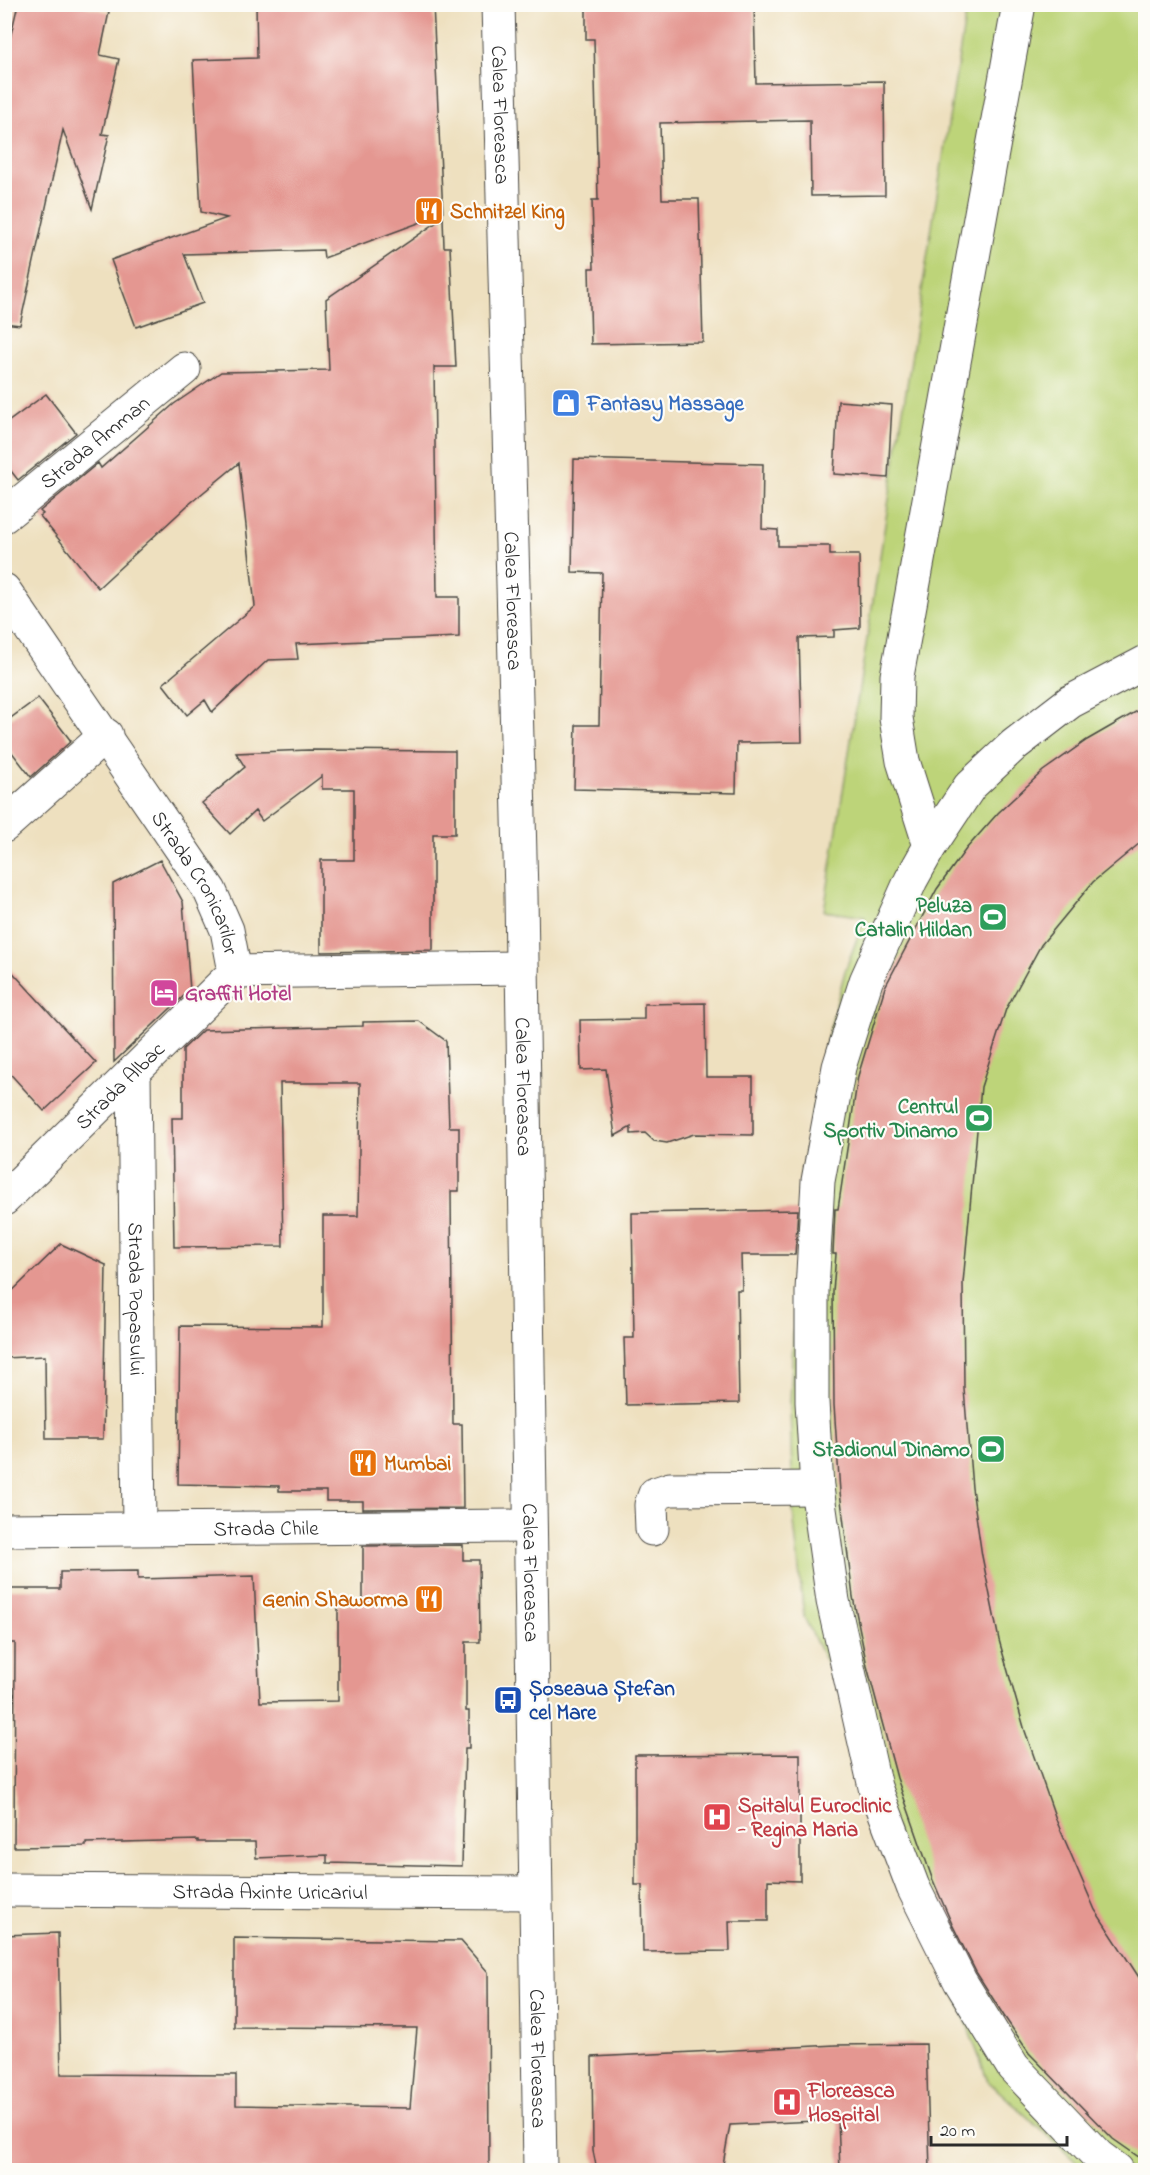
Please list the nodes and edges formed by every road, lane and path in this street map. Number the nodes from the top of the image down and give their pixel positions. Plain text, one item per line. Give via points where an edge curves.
1 (498, 4) edge
2 (1019, 4) edge
3 (184, 369) dead end
4 (4, 516) edge
5 (4, 590) edge
6 (1146, 662) edge
7 (106, 735) junction
8 (4, 826) edge
9 (930, 846) junction
10 (522, 968) junction
11 (235, 972) junction
12 (134, 1071) junction
13 (4, 1199) edge
14 (817, 1488) junction
15 (529, 1526) junction
16 (139, 1527) junction
17 (652, 1529) dead end
18 (4, 1530) edge
19 (4, 1890) edge
20 (535, 1893) junction
21 (540, 2170) edge
22 (1117, 2170) edge

1 - 10 street, Calea Floreasca
2 - 9 street via 897,676 896,718 903,761
3 - 4 street, Strada Amman
5 - 7 street, Strada Cronicarilor
6 - 9 street via 1070,702 1014,745 970,786
7 - 8 street
7 - 11 street, Strada Cronicarilor via 210,891 227,930
9 - 14 street via 866,981 839,1067 818,1181 812,1291
10 - 11 street, Strada Cronicarilor
10 - 15 street, Calea Floreasca
11 - 12 street, Strada Albac
12 - 13 street, Strada Albac
12 - 16 street, Strada Popasului
14 - 17 street via 670,1489 656,1494 651,1505
14 - 22 street via 833,1601 875,1788 913,1887 960,1981 1013,2067 1098,2156
15 - 16 street, Strada Chile
15 - 20 street, Calea Floreasca
16 - 18 street, Strada Chile
19 - 20 street, Strada Axinte Uricariul
20 - 21 street, Calea Floreasca

